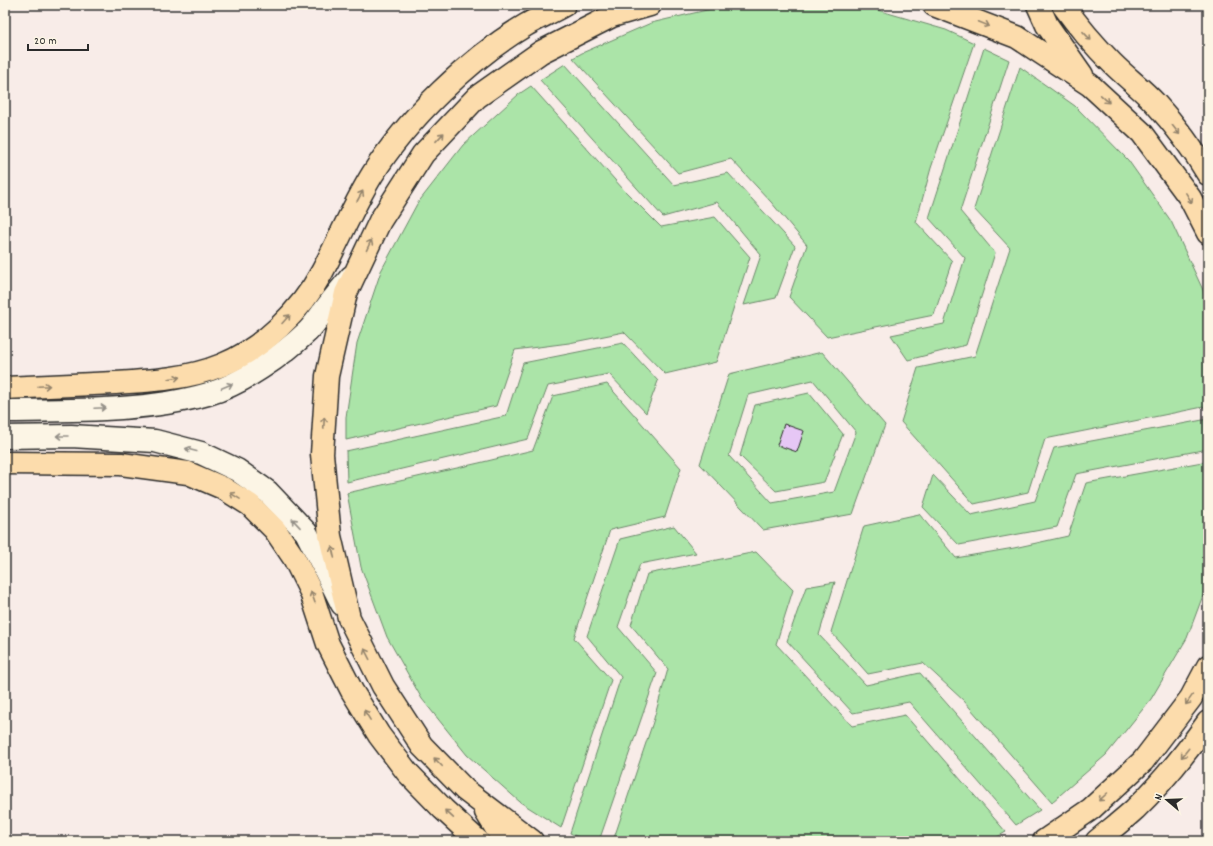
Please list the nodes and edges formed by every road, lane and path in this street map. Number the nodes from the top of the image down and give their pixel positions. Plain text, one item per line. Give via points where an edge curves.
1 (564, 5) edge
2 (650, 5) edge
3 (934, 5) edge
4 (1038, 5) edge
5 (1063, 5) edge
6 (1090, 85) junction
7 (1208, 174) edge
8 (1208, 233) edge
9 (357, 269) junction
10 (5, 388) edge
11 (5, 410) edge
12 (5, 436) edge
13 (5, 463) edge
14 (349, 618) junction
15 (1208, 666) edge
16 (1208, 722) edge
17 (478, 800) junction
18 (478, 841) edge
19 (504, 841) edge
20 (532, 841) edge
21 (1044, 841) edge
22 (1097, 841) edge

10 -> 1 highway via 154,380 192,375 223,365 251,350 281,325 302,302 321,273 373,174 399,137 427,106 486,52 525,26
9 -> 2 highway via 380,221 423,154 477,97 541,52 612,16
3 -> 6 highway via 1017,37
4 - 6 highway via 1047,25
5 -> 7 highway via 1112,63 1154,103
6 -> 8 highway via 1142,133 1190,198
11 -> 9 street via 122,407 172,402 209,394 241,380 271,361 308,331
14 -> 9 highway via 330,536 322,454 326,376 346,293
14 -> 12 street via 306,532 268,492 237,470 202,453 155,441 71,436
18 -> 13 highway via 407,772 379,735 352,691 328,644 311,592 294,558 275,530 250,505 223,488 188,473 121,464
17 -> 14 highway via 422,746 383,686
15 -> 21 highway via 1191,698 1143,761 1091,808
16 -> 22 highway via 1169,773 1134,809
17 - 19 highway
17 - 20 highway

